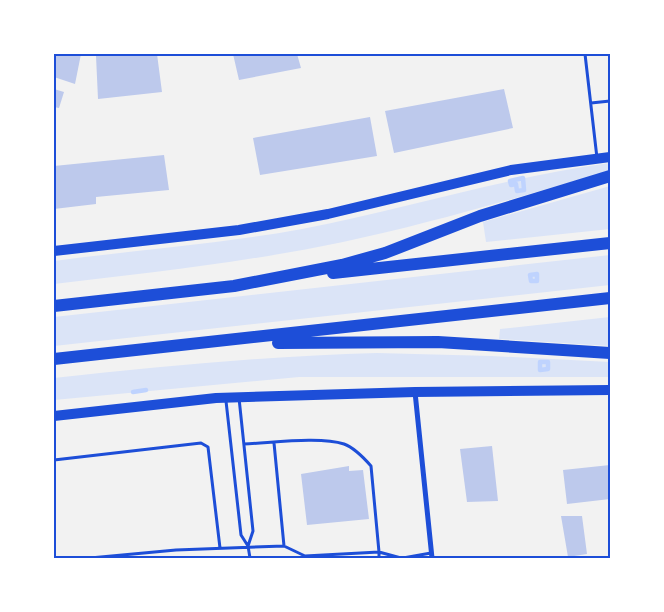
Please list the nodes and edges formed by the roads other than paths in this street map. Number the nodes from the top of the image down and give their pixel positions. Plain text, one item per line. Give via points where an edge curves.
1 (585, 54) edge
2 (610, 100) edge
3 (591, 103) junction
4 (610, 157) edge
5 (597, 159) junction
6 (610, 176) edge
7 (610, 242) edge
8 (54, 250) edge
9 (256, 282) junction
10 (610, 298) edge
11 (54, 306) edge
12 (153, 349) junction
13 (610, 353) edge
14 (54, 359) edge
15 (610, 390) edge
16 (415, 392) junction
17 (239, 397) junction
18 (226, 398) junction
19 (54, 416) edge
20 (274, 443) junction
21 (244, 444) junction
22 (54, 460) edge
23 (248, 546) junction
24 (284, 546) junction
25 (220, 548) junction
26 (379, 552) junction
27 (432, 556) edge
28 (90, 558) edge
29 (250, 558) edge
30 (379, 558) edge
31 (402, 558) edge

1 - 3 lane
2 - 3 lane
3 - 5 lane
4 - 5 main road
5 - 8 main road via 511,170 328,214 248,229
6 - 9 highway via 460,222 385,253
7 - 9 highway
9 - 11 highway
10 - 12 highway
12 - 13 highway via 317,341 438,342
12 - 14 highway
15 - 16 main road
16 - 17 main road
16 - 27 street
17 - 18 main road
17 - 21 lane
18 - 19 main road
18 - 23 lane via 241,535
20 - 21 lane
20 - 24 lane
20 - 26 lane via 322,441 345,444 364,458 371,466
21 - 23 lane via 253,531
22 - 25 lane via 201,443 208,448
23 - 24 lane
23 - 25 lane
23 - 29 lane
24 - 26 lane via 305,556
25 - 28 lane
26 - 30 lane
26 - 31 lane
27 - 31 lane

